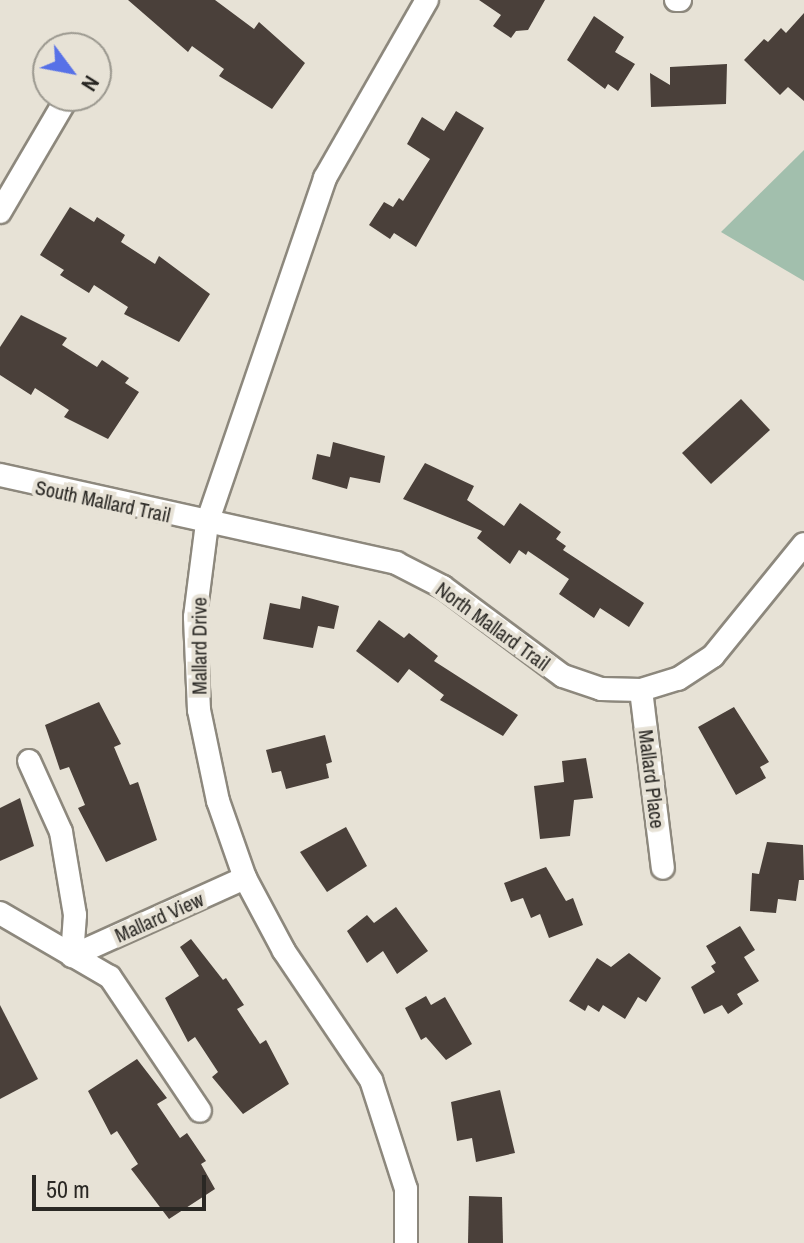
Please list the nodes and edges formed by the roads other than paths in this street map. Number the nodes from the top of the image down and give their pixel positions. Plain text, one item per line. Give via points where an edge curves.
1 (427, 0) edge
2 (59, 112) edge
3 (0, 212) edge
4 (0, 475) edge
5 (207, 523) junction
6 (804, 544) edge
7 (641, 690) junction
8 (29, 761) dead end
9 (663, 868) dead end
10 (245, 878) junction
11 (0, 913) edge
12 (72, 956) junction
13 (200, 1111) dead end
14 (406, 1243) edge

1 - 5 street, Mallard Drive via 325,178
2 - 3 street
4 - 5 street, South Mallard Trail
5 - 7 street, North Mallard Trail via 396,563 443,587 563,676 601,689
5 - 10 street, Mallard Drive via 195,617 199,710 218,801
6 - 7 street, North Mallard Trail via 713,656 678,679
7 - 9 street, Mallard Place
8 - 12 street via 61,832 75,915
10 - 12 street, Mallard View
10 - 14 street, Mallard Drive via 284,951 371,1080 406,1189
11 - 12 street
12 - 13 street via 110,977 128,998

